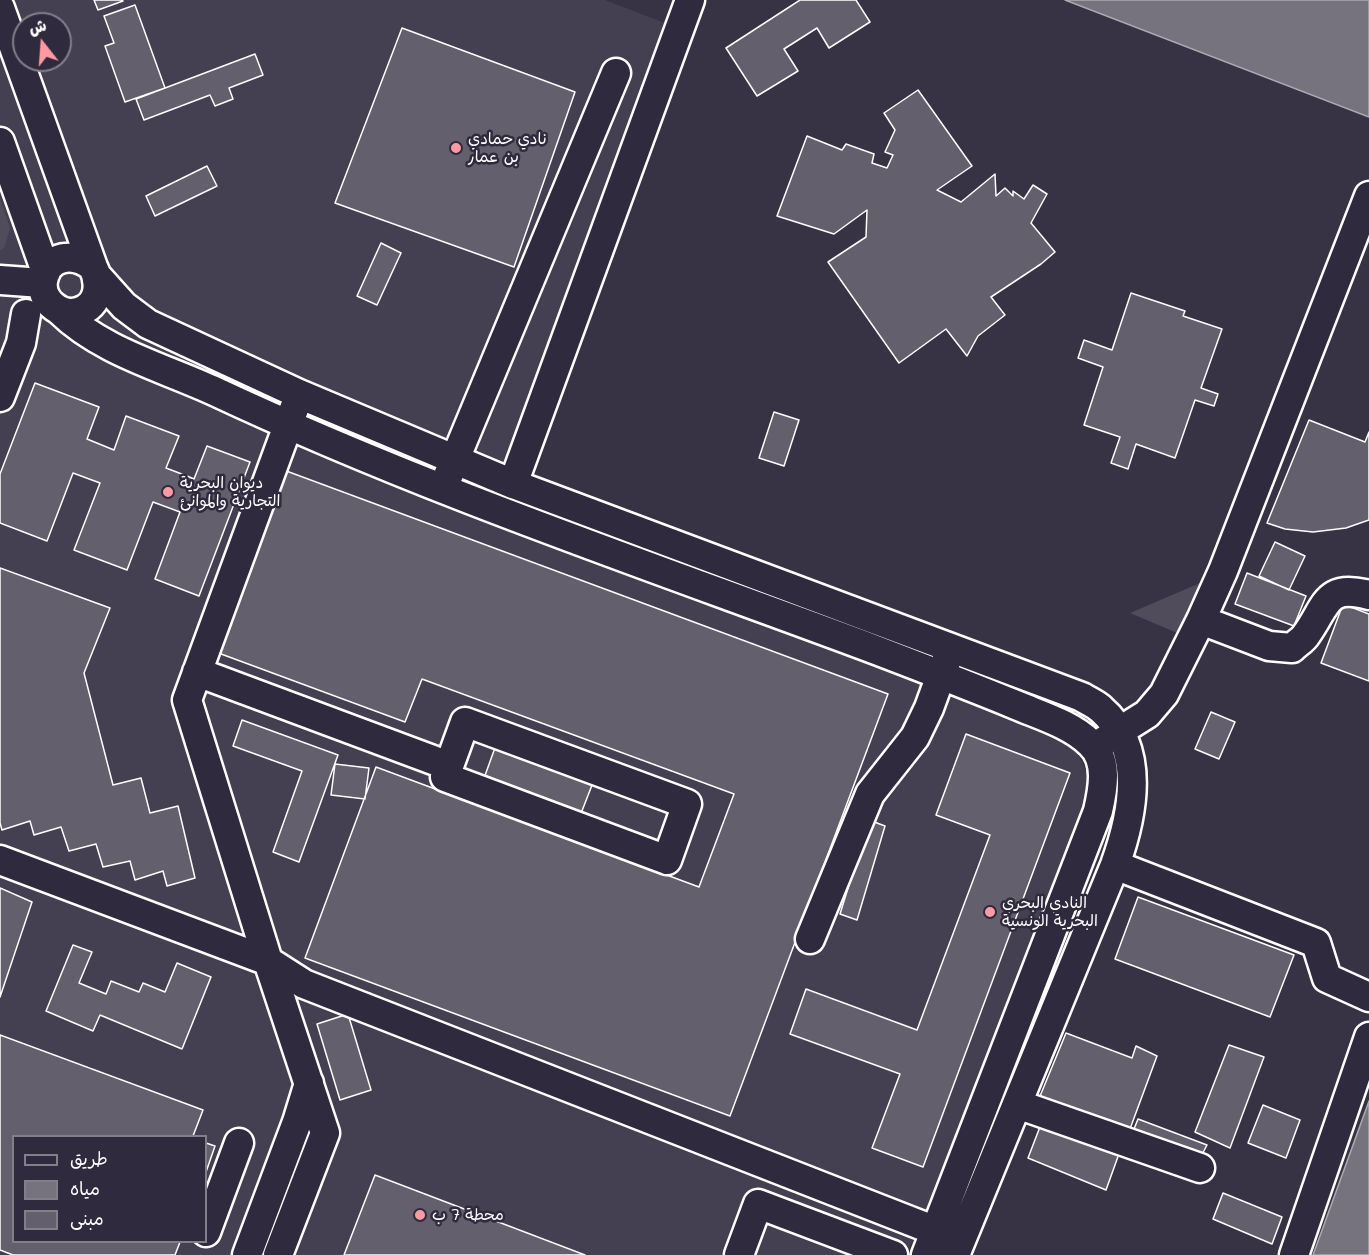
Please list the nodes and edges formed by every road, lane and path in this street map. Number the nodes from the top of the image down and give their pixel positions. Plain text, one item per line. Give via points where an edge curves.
1 (690, 0) edge
2 (0, 8) edge
3 (616, 73) dead end
4 (0, 142) edge
5 (1369, 196) edge
6 (95, 272) junction
7 (0, 280) edge
8 (50, 293) junction
9 (13, 313) edge
10 (299, 394) junction
11 (0, 397) edge
12 (287, 426) junction
13 (454, 459) junction
14 (513, 484) junction
15 (444, 489) junction
16 (1369, 595) edge
17 (1202, 620) junction
18 (951, 648) junction
19 (197, 672) junction
20 (941, 674) junction
21 (1120, 733) junction
22 (1094, 746) junction
23 (448, 766) junction
24 (0, 860) edge
25 (1116, 865) junction
26 (810, 939) dead end
27 (268, 961) junction
28 (1369, 997) edge
29 (1369, 1037) edge
30 (309, 1083) junction
31 (1017, 1104) junction
32 (238, 1143) dead end
33 (1200, 1168) dead end
34 (207, 1229) edge
35 (931, 1243) edge
36 (247, 1255) edge
37 (278, 1255) edge
38 (739, 1255) edge
39 (893, 1255) edge
40 (955, 1255) edge
41 (1294, 1255) edge

1 - 14 street
2 - 6 street
3 - 13 street
4 - 8 street
5 - 17 street
6 - 8 street via 84,260 62,258 52,263
6 - 8 street via 99,288 96,298 80,311 69,313
6 - 10 street via 124,306 148,324
7 - 8 street
8 - 9 street
8 - 12 street via 72,323 99,342
9 - 11 street via 21,343
10 - 12 street
10 - 13 street
12 - 15 street
12 - 19 street
13 - 14 street
13 - 15 street
14 - 18 street
15 - 20 street
16 - 17 street via 1340,592 1327,600 1305,636 1292,648 1269,646
17 - 21 street via 1164,694 1148,714
18 - 20 street
18 - 21 street via 1082,697 1102,710
19 - 23 street
19 - 27 street via 187,700
20 - 22 street via 1075,730
20 - 26 street via 915,737 870,794
21 - 22 street
21 - 25 street via 1130,759 1133,785 1131,812
22 - 35 street via 1102,766 1098,811
23 - 23 street via 465,722 687,804 667,860 445,777
24 - 27 street
25 - 28 street via 1316,943 1327,978
25 - 31 street
27 - 30 street
27 - 35 street via 304,984
29 - 41 street
30 - 36 street
30 - 37 street via 325,1133
31 - 33 street
31 - 40 street
32 - 34 street
38 - 39 street via 758,1204

